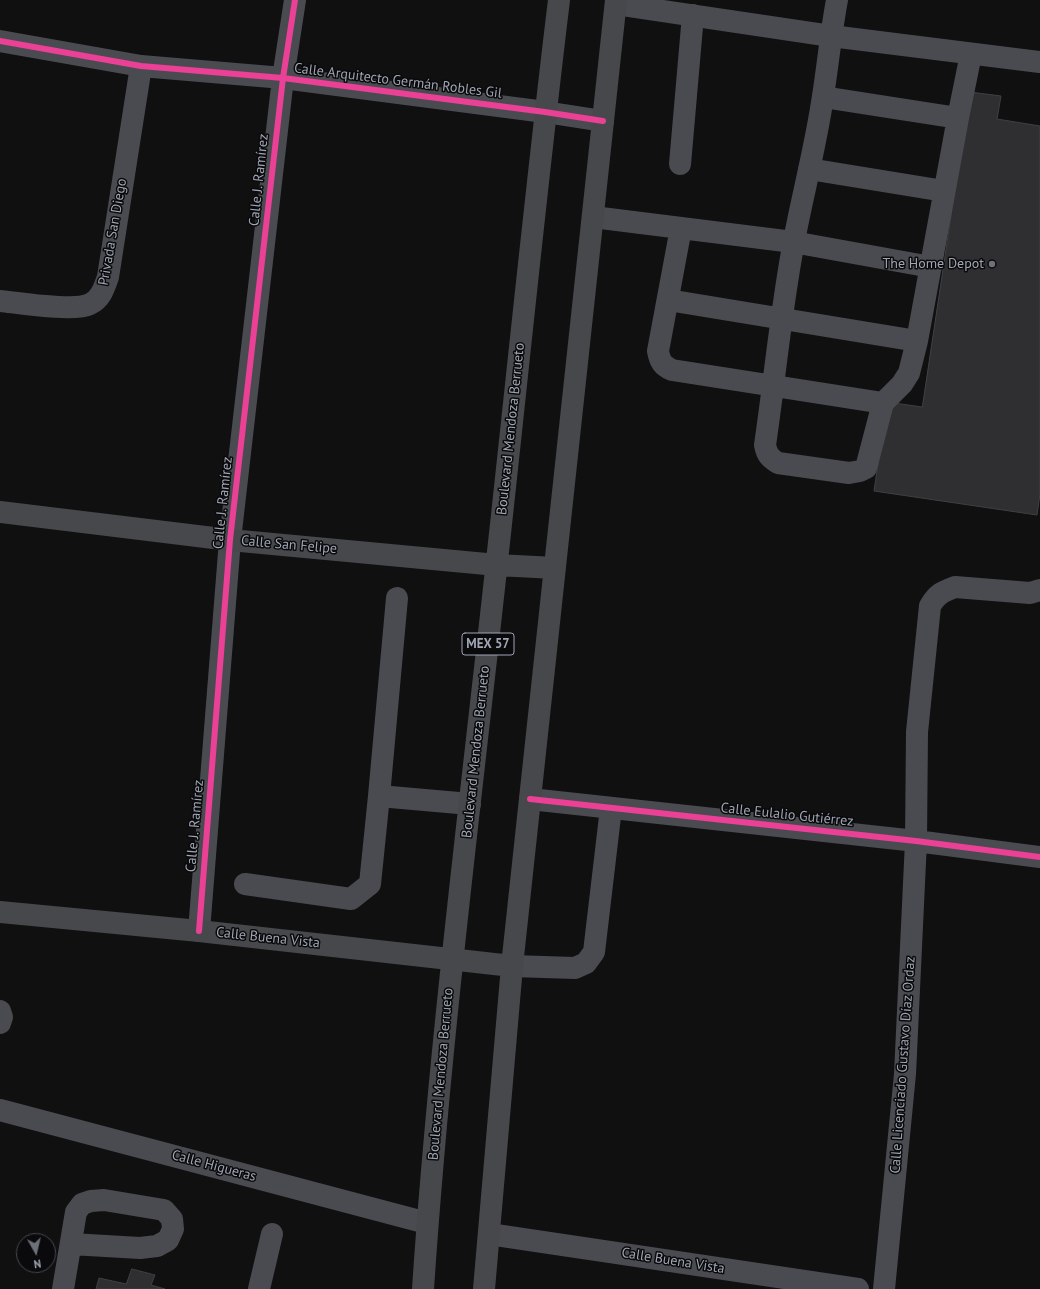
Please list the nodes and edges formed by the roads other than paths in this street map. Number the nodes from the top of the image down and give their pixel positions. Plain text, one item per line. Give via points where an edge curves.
1 (295, 0) edge
2 (559, 0) edge
3 (837, 0) edge
4 (616, 2) edge
5 (693, 15) junction
6 (831, 36) junction
7 (0, 41) edge
8 (971, 54) junction
9 (1040, 62) edge
10 (141, 66) junction
11 (283, 78) junction
12 (823, 97) junction
13 (545, 112) junction
14 (958, 118) junction
15 (603, 121) junction
16 (680, 164) dead end
17 (809, 169) junction
18 (944, 191) junction
19 (593, 217) junction
20 (681, 228) junction
21 (794, 242) junction
22 (930, 267) junction
23 (668, 300) junction
24 (0, 301) edge
25 (781, 318) junction
26 (917, 341) junction
27 (774, 386) junction
28 (883, 402) junction
29 (0, 512) edge
30 (230, 540) junction
31 (497, 565) junction
32 (555, 568) junction
33 (1040, 590) edge
34 (398, 598) dead end
35 (379, 796) junction
36 (530, 798) junction
37 (470, 804) junction
38 (611, 808) junction
39 (916, 841) junction
40 (1040, 857) edge
41 (245, 884) dead end
42 (0, 912) edge
43 (199, 931) junction
44 (452, 958) junction
45 (512, 966) junction
46 (0, 1011) edge
47 (0, 1023) edge
48 (0, 1110) edge
49 (427, 1223) junction
50 (272, 1234) dead end
51 (489, 1234) junction
52 (71, 1244) dead end
53 (62, 1289) edge
54 (258, 1289) edge
55 (422, 1289) edge
56 (484, 1289) edge
57 (858, 1289) edge
58 (884, 1289) edge

1 - 11 street, Calle J. Ramírez
2 - 13 main road, Boulevard Mendoza Berrueto / MEX 57
3 - 6 street
4 - 5 street
4 - 15 main road
5 - 6 street
5 - 16 street
6 - 8 street
6 - 12 street
7 - 10 street, Calle Arquitecto Germán Robles Gil
8 - 9 street
8 - 14 street
10 - 11 street, Calle Arquitecto Germán Robles Gil
10 - 24 street, Privada San Diego via 108,277 102,294 89,305 67,308
11 - 13 street, Calle Arquitecto Germán Robles Gil
11 - 30 street, Calle J. Ramírez
12 - 14 street
12 - 17 street
13 - 15 street, Calle Arquitecto Germán Robles Gil
13 - 31 main road, Boulevard Mendoza Berrueto / MEX 57
14 - 18 street
15 - 19 main road
17 - 18 street
17 - 21 street
18 - 22 street
19 - 20 street
19 - 32 main road
20 - 21 street
20 - 23 street
21 - 22 street
21 - 25 street
22 - 26 street
23 - 25 street
23 - 27 street via 658,351 662,364 672,370
25 - 26 street
25 - 27 street
26 - 28 street via 909,373 902,384
27 - 28 street
27 - 28 street via 765,445 771,459 778,463 849,473 866,468
29 - 30 main road, Calle San Felipe
30 - 31 main road, Calle San Felipe
30 - 43 street, Calle J. Ramírez
31 - 32 main road, Calle San Felipe
31 - 37 main road, Boulevard Mendoza Berrueto / MEX 57
32 - 36 main road
33 - 39 street, Calle Licenciado Gustavo Díaz Ordaz via 1030,593 955,587 936,597 930,606 917,732
34 - 35 street
35 - 37 street
35 - 41 street via 370,884 351,899
36 - 38 street, Calle Eulalio Gutiérrez
36 - 45 main road
37 - 44 main road, Boulevard Mendoza Berrueto / MEX 57
38 - 39 street, Calle Eulalio Gutiérrez
38 - 45 street via 594,952 586,963 575,968
39 - 40 street, Calle Eulalio Gutiérrez
39 - 58 street, Calle Licenciado Gustavo Díaz Ordaz via 905,1074
42 - 43 main road, Calle Buena Vista
43 - 44 main road, Calle Buena Vista
44 - 45 main road, Calle Buena Vista
44 - 49 main road, Boulevard Mendoza Berrueto / MEX 57
45 - 51 main road
46 - 47 street
48 - 49 street, Calle Higueras
49 - 55 main road, Boulevard Mendoza Berrueto / MEX 57
50 - 54 street
51 - 56 main road
51 - 57 street, Calle Buena Vista
52 - 53 street

